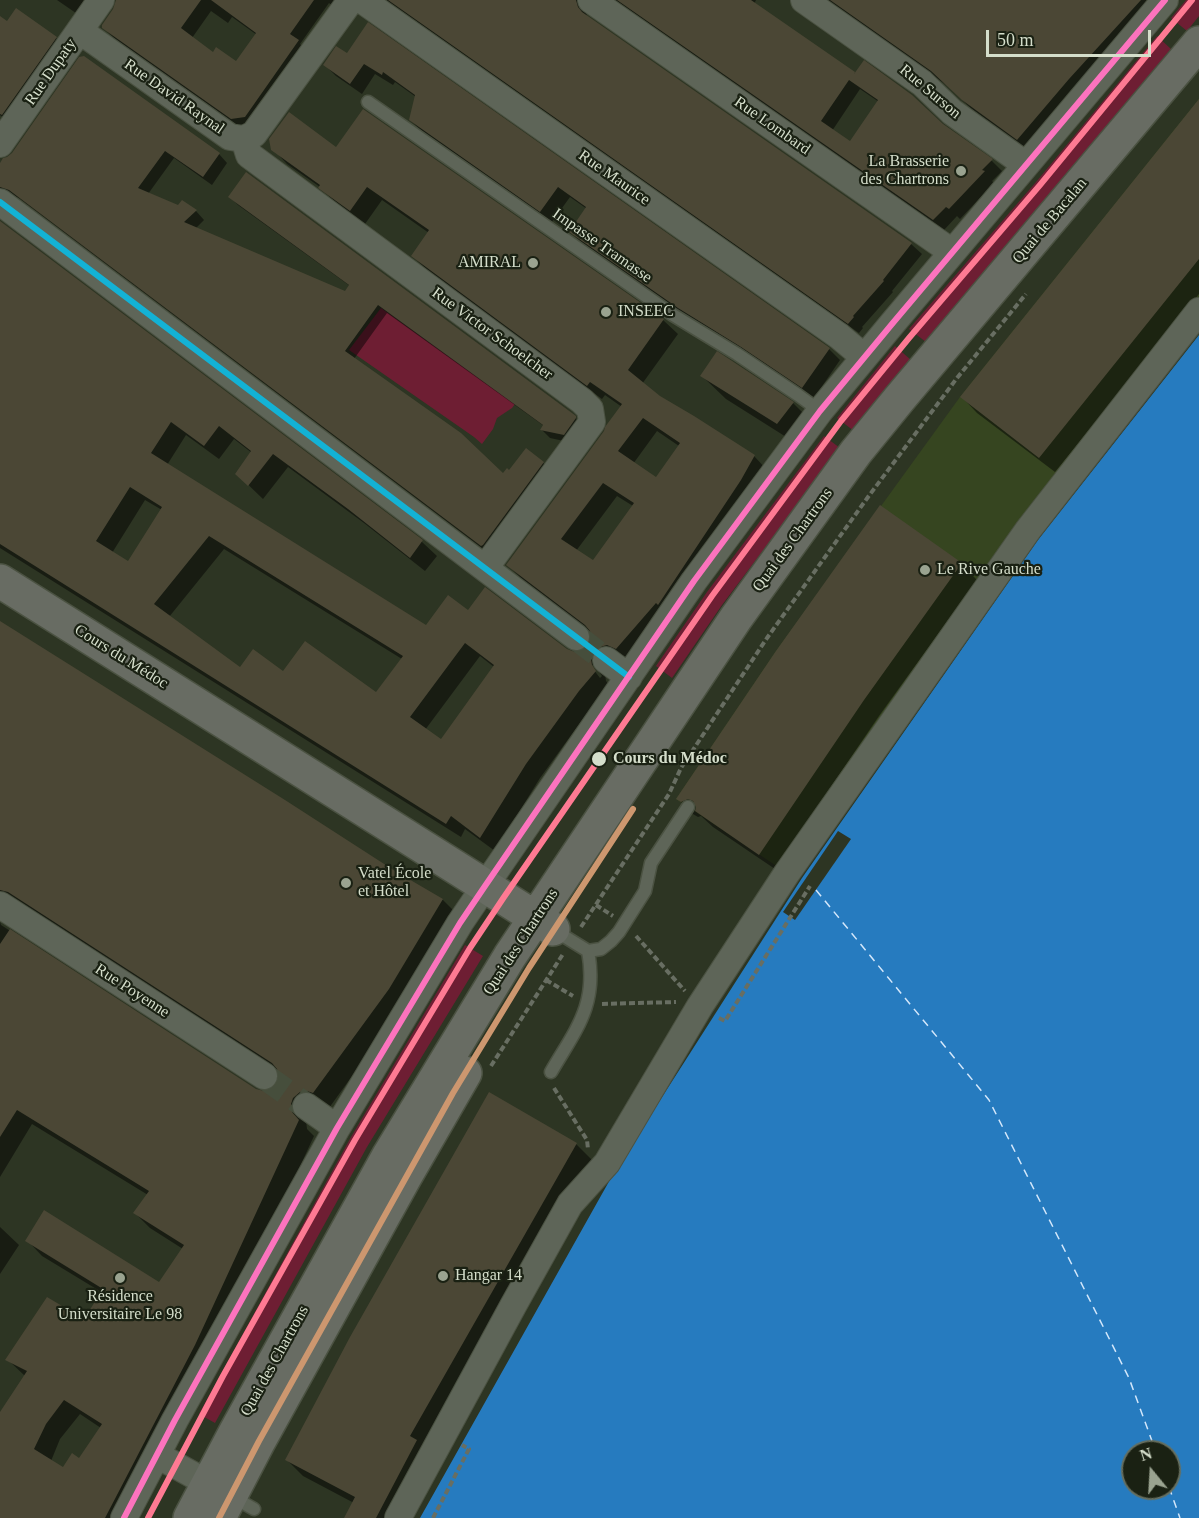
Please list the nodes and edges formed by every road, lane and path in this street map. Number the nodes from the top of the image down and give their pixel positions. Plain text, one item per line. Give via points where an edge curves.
1 (101, 0) edge
2 (351, 0) edge
3 (362, 0) edge
4 (591, 0) edge
5 (804, 0) edge
6 (1165, 0) edge
7 (80, 31) junction
8 (1199, 43) edge
9 (1199, 63) edge
10 (368, 102) dead end
11 (2, 139) edge
12 (244, 139) junction
13 (1026, 165) junction
14 (0, 202) edge
15 (952, 252) junction
16 (1199, 311) edge
17 (864, 357) junction
18 (949, 389) dead end
19 (907, 403) junction
20 (820, 411) junction
21 (485, 568) junction
22 (0, 581) edge
23 (576, 638) tunnel mouth
24 (606, 660) tunnel mouth
25 (629, 678) junction
26 (688, 807) dead end
27 (485, 886) junction
28 (810, 886) dead end
29 (0, 905) edge
30 (625, 923) junction
31 (545, 924) junction
32 (588, 951) junction
33 (687, 993) dead end
34 (682, 1002) dead end
35 (587, 1005) junction
36 (716, 1016) dead end
37 (491, 1067) dead end
38 (551, 1072) joint
39 (264, 1076) tunnel mouth
40 (306, 1106) tunnel mouth
41 (337, 1128) junction
42 (588, 1150) dead end
43 (461, 1445) dead end
44 (157, 1455) junction
45 (228, 1502) edge
46 (124, 1518) edge
47 (190, 1518) edge
48 (398, 1518) edge
49 (433, 1518) edge

1 - 7 street, Rue Dupaty
2 - 12 street, Rue David Raynal via 254,134
3 - 17 street, Rue Maurice via 840,336
4 - 15 street, Rue Lombard
5 - 13 street, Rue Surson via 922,83 952,112
6 - 13 street
7 - 11 street, Rue Dupaty
7 - 12 street, Rue David Raynal via 230,136
8 - 19 main road, Quai de Bacalan
9 - 19 main road, Quai de Bacalan via 1042,251
10 - 20 lane, Impasse Tramasse via 663,308
12 - 21 street, Rue Victor Schoelcher via 249,155 590,409 592,422
13 - 15 street
14 - 21 street
15 - 17 street
16 - 48 street via 1021,525 787,873 700,1006 607,1163 570,1204
17 - 20 street
18 - 30 path via 767,638 596,905
19 - 31 main road, Quai des Chartrons via 856,452 736,618
20 - 25 street via 694,581
21 - 23 street
22 - 27 main road, Cours du Médoc
24 - 25 street
25 - 27 street
26 - 30 lane via 651,863 645,891
27 - 31 main road, Cours du Médoc
27 - 41 street
28 - 36 path via 725,1021
29 - 39 street, Rue Poyenne
30 - 32 lane via 601,949
30 - 33 path
31 - 32 lane
31 - 45 main road, Quai des Chartrons
32 - 35 lane via 591,985
34 - 35 path
35 - 37 path via 546,980
35 - 38 lane
38 - 42 path via 552,1084 587,1140
40 - 41 street
41 - 44 street
43 - 49 path via 469,1449
44 - 45 street
44 - 46 street
45 - 47 main road, Quai des Chartrons

